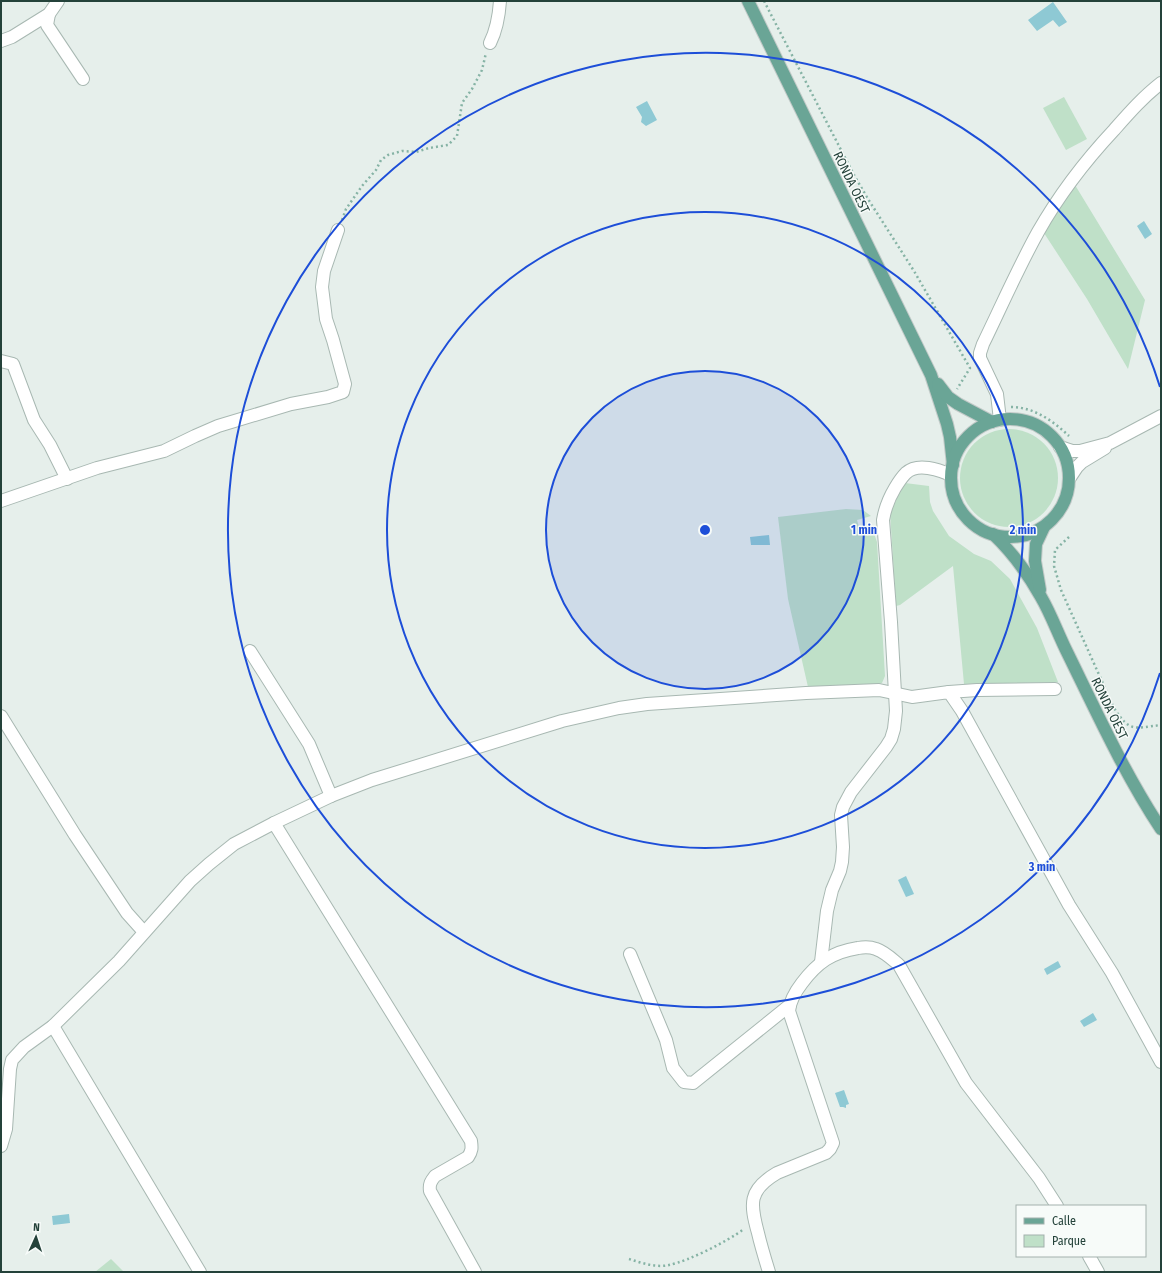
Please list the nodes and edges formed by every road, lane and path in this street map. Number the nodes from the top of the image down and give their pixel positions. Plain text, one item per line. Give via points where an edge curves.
1 (58, 1) edge
2 (500, 1) edge
3 (748, 1) edge
4 (764, 1) edge
5 (49, 14) junction
6 (1, 41) edge
7 (490, 43) joint
8 (83, 79) dead end
9 (1161, 83) edge
10 (338, 230) joint
11 (1, 361) edge
12 (931, 375) junction
13 (960, 395) dead end
14 (999, 407) junction
15 (1161, 416) edge
16 (996, 421) junction
17 (1072, 440) dead end
18 (1110, 443) junction
19 (1060, 447) junction
20 (952, 470) junction
21 (67, 479) junction
22 (1069, 479) junction
23 (1, 501) edge
24 (1044, 527) junction
25 (993, 534) junction
26 (1069, 537) dead end
27 (1041, 597) junction
28 (250, 651) dead end
29 (1055, 689) dead end
30 (949, 692) junction
31 (894, 693) junction
32 (1, 716) edge
33 (1161, 725) edge
34 (331, 796) junction
35 (274, 823) junction
36 (1161, 829) edge
37 (144, 932) junction
38 (630, 954) dead end
39 (821, 962) junction
40 (790, 1005) junction
41 (54, 1026) junction
42 (1161, 1062) edge
43 (1, 1146) edge
44 (1056, 1205) edge
45 (755, 1222) junction
46 (1090, 1257) edge
47 (629, 1259) dead end
48 (200, 1272) edge
49 (475, 1272) edge
50 (769, 1272) edge
51 (1098, 1272) edge

1 - 5 street
2 - 7 street via 499,16
3 - 12 main road, RONDA OEST
4 - 13 path via 854,175 970,368 956,391
5 - 6 street
5 - 8 street via 48,25
7 - 10 path via 482,70 462,103 457,136 448,145 388,155 346,209
9 - 14 street via 1138,102 1077,174 1028,251 980,353 997,394
10 - 21 street via 324,271 322,287 326,319 345,384 343,392 291,404 218,426 164,451 97,468
11 - 21 street via 13,364 34,420
12 - 16 main road, RONDA OEST via 948,397 973,413
12 - 20 main road, RONDA OEST via 950,437
14 - 16 street
14 - 17 path via 1022,407 1041,415
15 - 18 street
16 - 19 main road via 1014,419 1028,422 1052,436
16 - 20 main road via 974,431 960,446
18 - 19 street via 1080,451
18 - 22 street via 1082,462
19 - 22 main road via 1065,457
20 - 25 main road via 952,491 958,505 967,518 979,528
20 - 31 street via 919,468 907,472 885,509
21 - 23 street
22 - 24 main road via 1068,493 1062,506
24 - 25 main road via 1028,534 1010,537
24 - 27 main road, RONDA OEST via 1036,544 1035,560
25 - 27 main road, RONDA OEST via 1015,558
26 - 33 path via 1055,550 1054,566 1061,590 1114,708 1120,719 1129,727
27 - 36 main road, RONDA OEST via 1116,751
28 - 34 street via 309,744
29 - 30 street
30 - 31 street via 912,697
30 - 42 street
31 - 34 street via 879,690 806,693 619,708 542,727 372,780
31 - 39 street via 895,718 891,739 851,792 843,807 842,862 827,911
32 - 37 street via 75,835 127,913
34 - 35 street
35 - 37 street via 234,844 209,864
35 - 49 street via 471,1141 471,1152 468,1157 435,1176 431,1180 430,1191
37 - 41 street
38 - 40 street via 666,1040 673,1068 684,1082 693,1084
39 - 40 street via 797,990
39 - 44 street via 836,954 875,948 899,965 966,1083 1039,1178
40 - 45 street via 789,1011 833,1143 826,1153 764,1181 756,1192 752,1205
41 - 43 street via 24,1047 12,1060 6,1129
41 - 48 street
45 - 47 path via 736,1235 691,1258 668,1266
45 - 50 street
46 - 51 street

